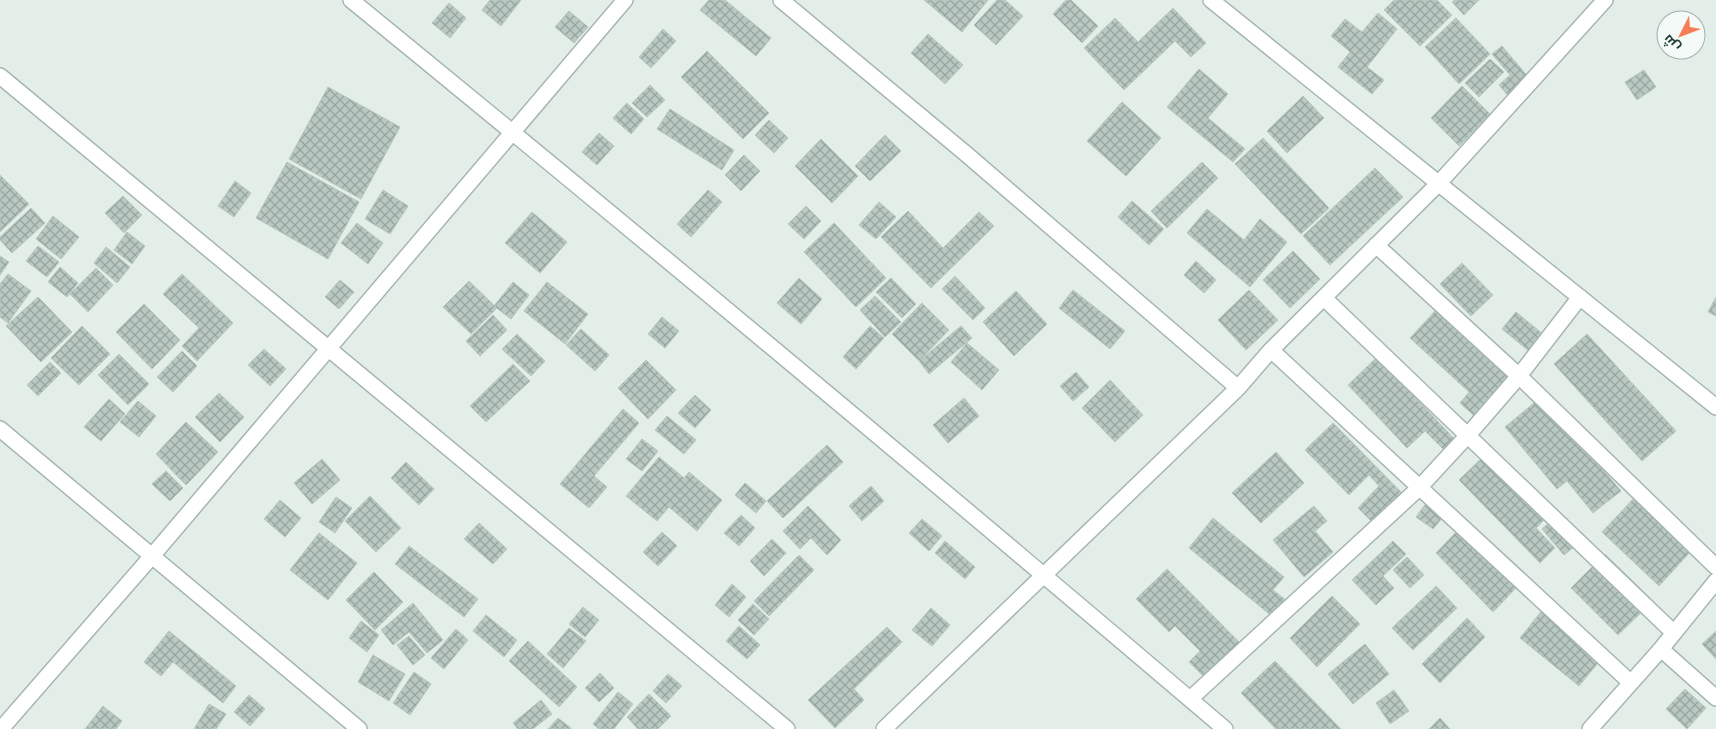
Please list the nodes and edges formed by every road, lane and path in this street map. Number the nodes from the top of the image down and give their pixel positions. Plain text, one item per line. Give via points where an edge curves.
1 (351, 0) edge
2 (625, 0) edge
3 (781, 0) edge
4 (1211, 0) edge
5 (1605, 0) edge
6 (0, 76) edge
7 (513, 132) junction
8 (1439, 183) junction
9 (1376, 245) junction
10 (1580, 297) junction
11 (1324, 298) junction
12 (329, 348) junction
13 (1271, 350) junction
14 (1519, 376) junction
15 (1238, 388) junction
16 (1716, 407) edge
17 (0, 429) edge
18 (1468, 435) junction
19 (1419, 488) junction
20 (152, 556) junction
21 (1716, 567) edge
22 (1044, 574) junction
23 (1716, 581) edge
24 (1674, 633) junction
25 (1661, 649) junction
26 (1631, 683) junction
27 (1716, 698) edge
28 (1190, 699) junction
29 (1, 729) edge
30 (359, 729) edge
31 (787, 729) edge
32 (884, 729) edge
33 (1226, 729) edge
34 (1590, 729) edge

1 - 7 street
2 - 7 street
3 - 15 street
4 - 8 street
5 - 8 street
6 - 12 street
7 - 12 street
7 - 22 street
8 - 9 street
8 - 10 street
9 - 11 street
9 - 14 street
10 - 14 street
10 - 16 street
11 - 13 street
11 - 18 street
12 - 20 street
12 - 31 street
13 - 15 street
13 - 19 street
14 - 18 street
14 - 21 street
15 - 22 street
17 - 20 street
18 - 19 street
18 - 24 street
19 - 26 street
19 - 28 street
20 - 29 street
20 - 30 street
22 - 28 street
22 - 32 street
23 - 24 street
24 - 25 street
25 - 26 street
25 - 27 street
26 - 34 street
28 - 33 street

